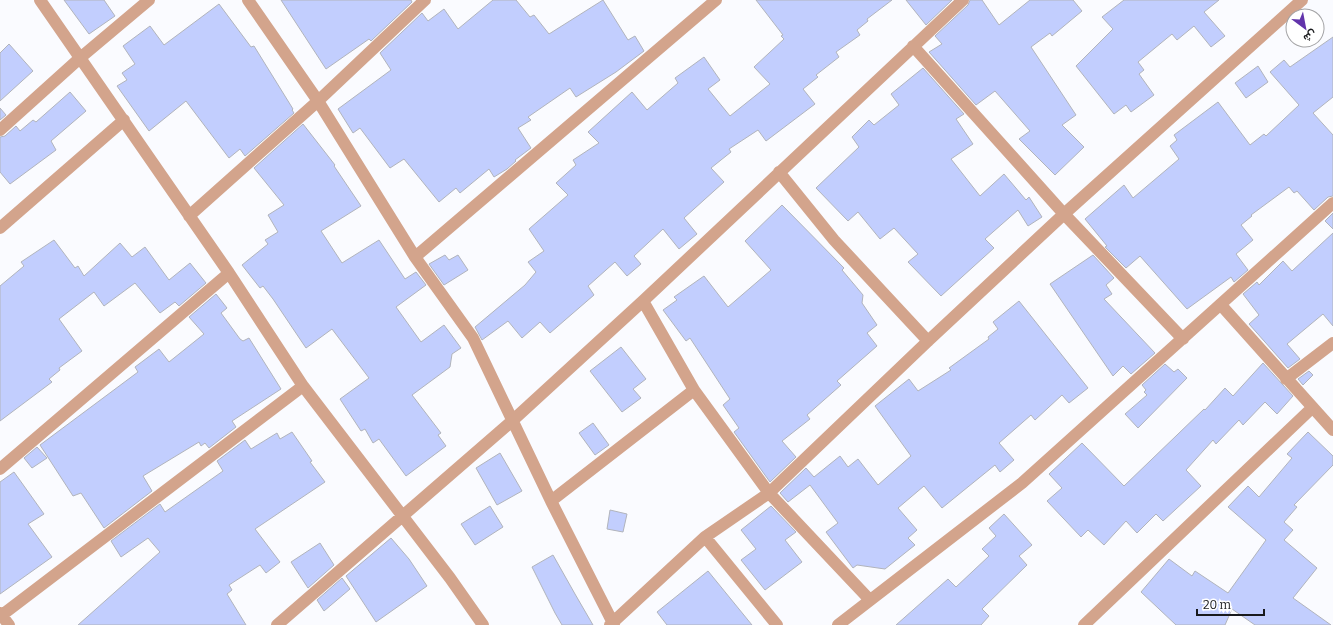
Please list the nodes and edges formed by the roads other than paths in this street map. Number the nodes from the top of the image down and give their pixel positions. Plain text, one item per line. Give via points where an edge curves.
1 (40, 0) edge
2 (149, 0) edge
3 (248, 0) edge
4 (425, 0) edge
5 (716, 0) edge
6 (963, 0) edge
7 (1302, 0) edge
8 (912, 46) junction
9 (80, 58) junction
10 (318, 101) junction
11 (124, 120) junction
12 (0, 130) edge
13 (779, 172) junction
14 (1333, 203) edge
15 (1064, 214) junction
16 (189, 216) junction
17 (0, 228) edge
18 (415, 257) junction
19 (229, 273) junction
20 (643, 301) junction
21 (1221, 306) junction
22 (1182, 339) junction
23 (928, 341) junction
24 (1333, 343) edge
25 (1286, 379) junction
26 (303, 386) junction
27 (694, 390) junction
28 (1312, 408) junction
29 (512, 421) junction
30 (1333, 430) edge
31 (0, 469) edge
32 (769, 493) junction
33 (551, 501) junction
34 (403, 516) junction
35 (705, 537) junction
36 (869, 599) junction
37 (1, 614) edge
38 (613, 624) edge
39 (9, 625) edge
40 (277, 625) edge
41 (483, 625) edge
42 (777, 625) edge
43 (838, 625) edge
44 (1084, 625) edge

1 - 9 street
2 - 9 street
3 - 10 street
4 - 10 street
5 - 18 street
6 - 8 street
7 - 15 street
8 - 13 street
8 - 15 street
9 - 11 street
9 - 12 street
10 - 16 street
10 - 18 street
11 - 16 street
11 - 17 street
13 - 20 street
13 - 23 street via 834,240
14 - 21 street
15 - 22 street
15 - 23 street
16 - 19 street
18 - 29 street via 473,338
19 - 26 street
19 - 31 street
20 - 27 street
20 - 29 street
21 - 22 street
21 - 25 street
22 - 36 street via 1005,496
23 - 32 street
24 - 25 street
25 - 28 street
26 - 34 street
26 - 37 street
27 - 32 street
27 - 33 street
28 - 30 street
28 - 44 street
29 - 33 street
29 - 34 street
32 - 35 street
32 - 36 street
33 - 38 street
34 - 40 street
34 - 41 street
35 - 38 street
35 - 42 street
36 - 43 street
37 - 39 street

